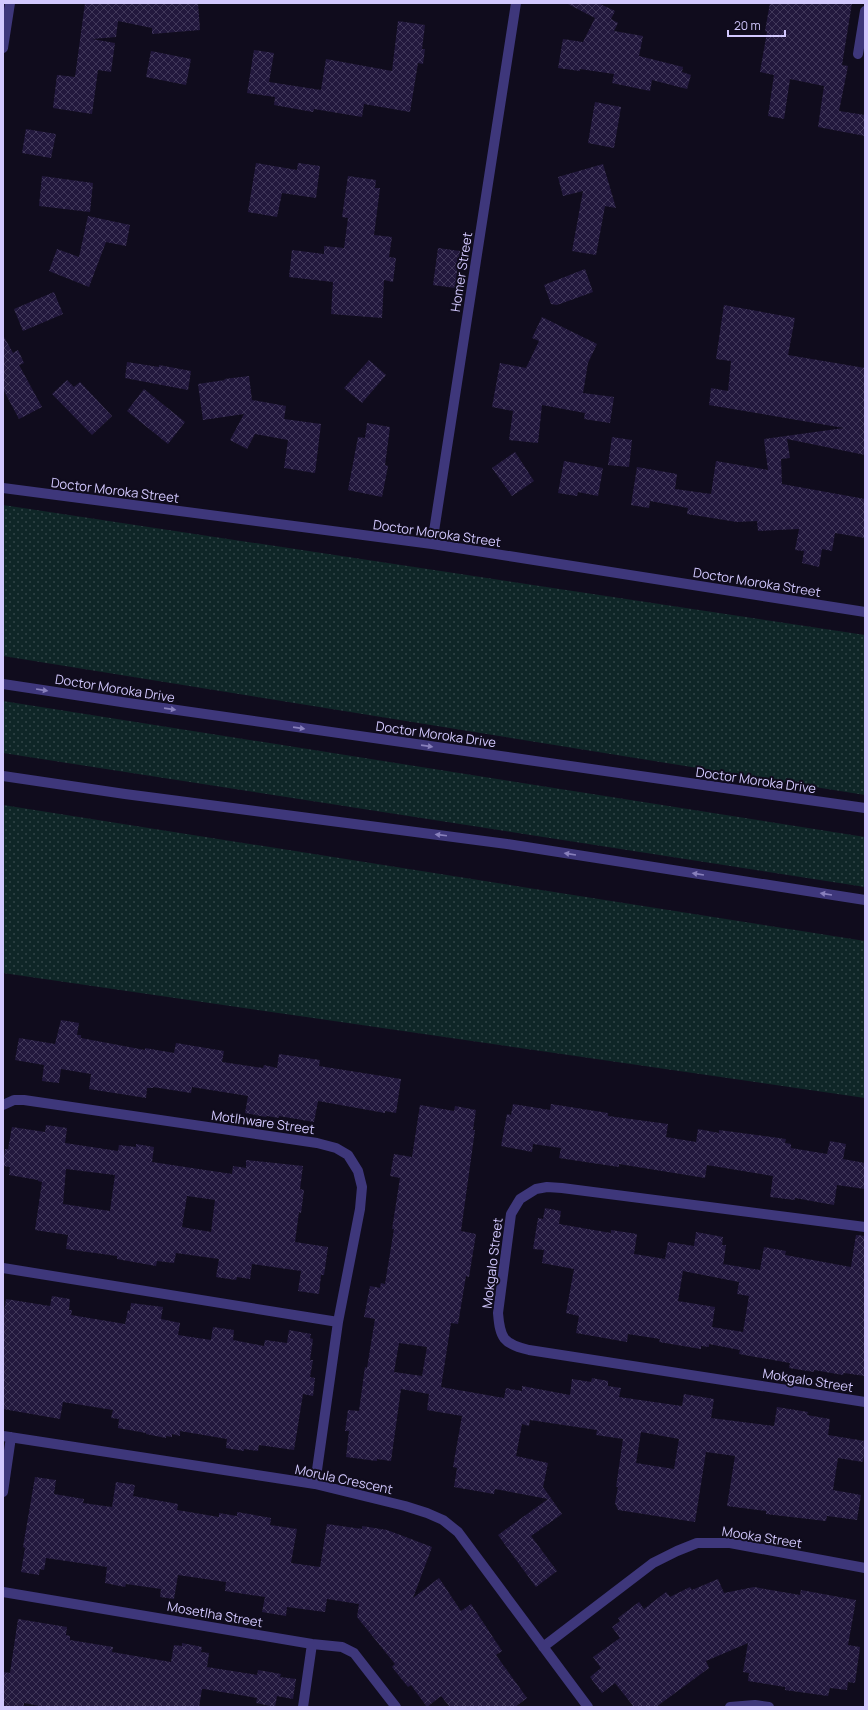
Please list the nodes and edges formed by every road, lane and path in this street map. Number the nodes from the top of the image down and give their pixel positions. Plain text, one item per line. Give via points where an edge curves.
1 (10, 3) edge
2 (516, 3) edge
3 (865, 11) edge
4 (3, 48) edge
5 (858, 54) dead end
6 (3, 488) edge
7 (432, 544) junction
8 (865, 612) edge
9 (3, 684) edge
10 (3, 776) edge
11 (865, 808) edge
12 (865, 900) edge
13 (3, 1105) edge
14 (865, 1227) edge
15 (3, 1268) edge
16 (338, 1322) junction
17 (865, 1402) edge
18 (7, 1437) edge
19 (315, 1484) junction
20 (3, 1492) edge
21 (865, 1568) edge
22 (3, 1592) edge
23 (312, 1644) junction
24 (543, 1647) junction
25 (303, 1707) edge
26 (396, 1707) edge
27 (588, 1707) edge
28 (730, 1707) edge
29 (769, 1707) edge

1 - 4 street
2 - 7 street, Homer Street
3 - 5 street
6 - 7 street, Doctor Moroka Street
7 - 8 street, Doctor Moroka Street
9 -> 11 street, Doctor Moroka Drive
12 -> 10 street via 507,844
13 - 16 street, Motlhware Street via 14,1100 24,1100 302,1141 336,1148 348,1155 358,1171 362,1187
14 - 17 street, Mokgalo Street via 562,1188 536,1189 520,1199 511,1214 498,1313 503,1338 516,1347
15 - 16 street
16 - 19 street, Motlhware Street
18 - 19 street, Morula Crescent
18 - 20 street
19 - 24 street, Morula Crescent via 405,1506 443,1520 458,1532
21 - 24 street, Mooka Street via 730,1543 697,1543 653,1563
22 - 23 street, Mosetlha Street
23 - 25 street
23 - 26 street, Mosetlha Street via 342,1647 354,1653
24 - 27 street, Morula Crescent
28 - 29 street

